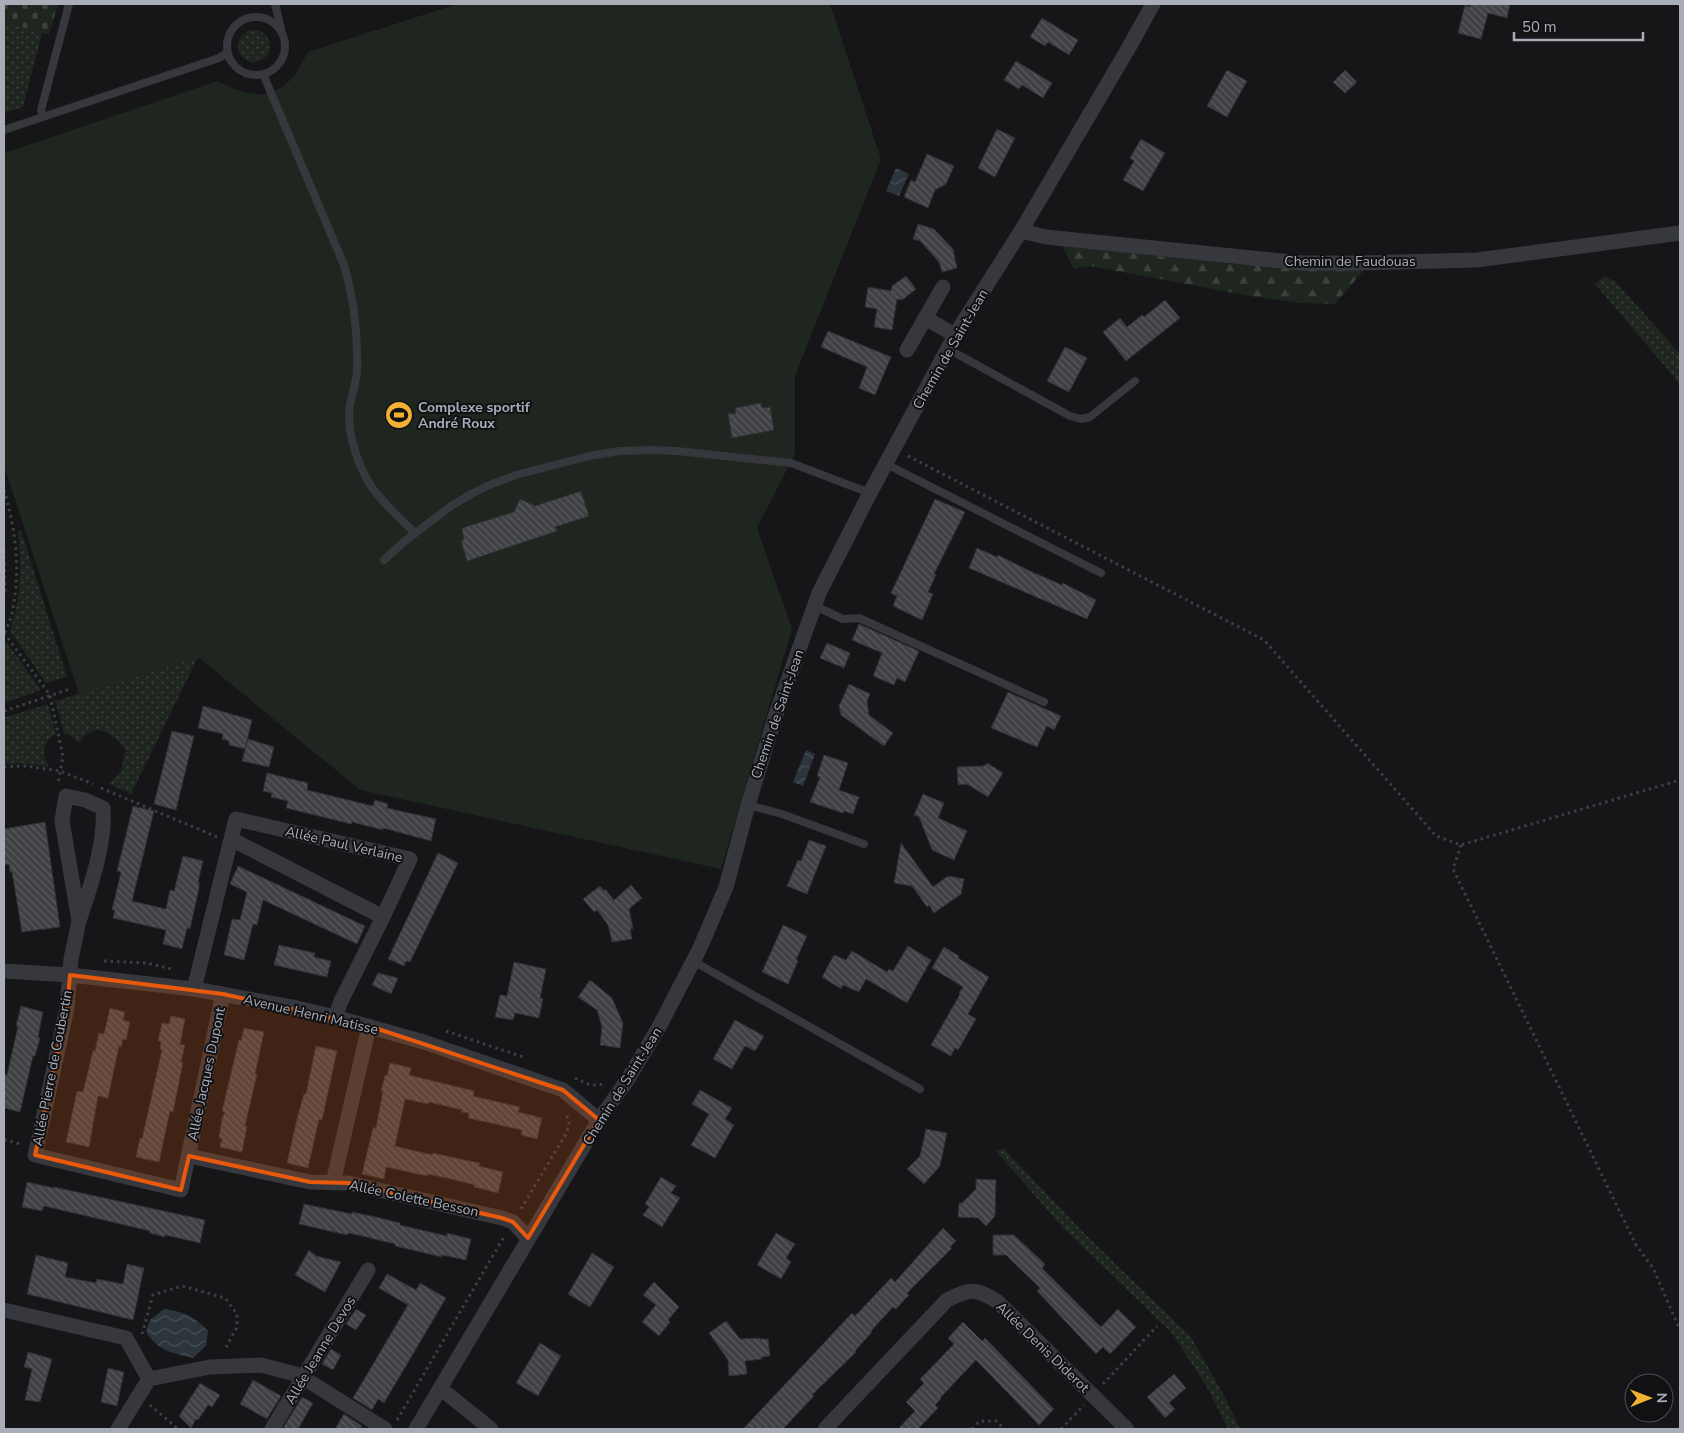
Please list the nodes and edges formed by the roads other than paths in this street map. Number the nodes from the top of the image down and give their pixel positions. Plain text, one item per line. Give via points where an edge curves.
1 (69, 4) edge
2 (275, 4) edge
3 (1153, 4) edge
4 (283, 36) junction
5 (227, 53) junction
6 (263, 74) junction
7 (43, 117) junction
8 (4, 130) edge
9 (1021, 231) junction
10 (1680, 233) edge
11 (943, 287) dead end
12 (925, 318) junction
13 (956, 335) junction
14 (948, 349) junction
15 (907, 350) dead end
16 (1135, 381) dead end
17 (886, 464) junction
18 (870, 493) junction
19 (416, 533) junction
20 (384, 560) dead end
21 (1101, 574) dead end
22 (814, 606) junction
23 (1044, 702) dead end
24 (748, 804) junction
25 (231, 841) junction
26 (864, 844) dead end
27 (383, 917) junction
28 (79, 921) junction
29 (693, 961) junction
30 (4, 971) edge
31 (70, 975) junction
32 (194, 990) junction
33 (223, 994) junction
34 (335, 1017) junction
35 (369, 1026) junction
36 (920, 1089) dead end
37 (599, 1120) junction
38 (188, 1156) junction
39 (333, 1183) junction
40 (528, 1238) junction
41 (368, 1270) dead end
42 (4, 1310) edge
43 (303, 1378) junction
44 (149, 1379) junction
45 (440, 1388) junction
46 (391, 1425) edge
47 (118, 1429) edge
48 (272, 1429) edge
49 (416, 1429) edge
50 (491, 1429) edge
51 (824, 1429) edge
52 (1128, 1429) edge

1 - 7 lane via 41,110
2 - 4 lane
3 - 9 street, Chemin de Saint-Jean
4 - 5 lane via 271,21 251,17 242,20 228,34
4 - 6 lane via 284,54 280,63
5 - 6 lane via 238,70 256,76
5 - 7 lane
6 - 19 lane via 350,284 356,330 357,372 350,406 354,444 372,488
7 - 8 lane
9 - 10 street, Chemin de Faudouas via 1046,237 1301,263 1477,260
9 - 13 street, Chemin de Saint-Jean
11 - 12 street
12 - 13 street
12 - 15 street
13 - 14 street, Chemin de Saint-Jean
14 - 16 lane via 1081,419 1090,417
14 - 17 street, Chemin de Saint-Jean
17 - 18 street, Chemin de Saint-Jean
17 - 21 lane
18 - 19 lane via 791,463 677,451 620,451 589,456 492,484 450,506
18 - 22 street, Chemin de Saint-Jean
19 - 20 lane
22 - 23 lane via 843,619 859,618
22 - 24 street, Chemin de Saint-Jean
24 - 26 lane
24 - 29 street, Chemin de Saint-Jean via 726,887
25 - 27 street
25 - 27 street, Allée Paul Verlaine via 236,819 410,859
25 - 32 street, Allée Paul Verlaine
27 - 34 street, Allée Paul Verlaine
28 - 28 street via 90,890 104,826 103,808 66,796 62,821
28 - 31 street
29 - 36 lane
29 - 37 street, Chemin de Saint-Jean via 659,1027
30 - 31 street, Avenue Henri Matisse
31 - 32 street, Avenue Henri Matisse
31 - 38 street, Allée Pierre de Coubertin via 67,1008 35,1155 181,1190
32 - 33 street, Avenue Henri Matisse
33 - 34 street, Avenue Henri Matisse
33 - 38 street, Allée Jacques Dupont
34 - 35 street, Avenue Henri Matisse
35 - 37 street, Avenue Henri Matisse via 563,1090
35 - 39 street, Allée Colette Besson
37 - 40 street, Chemin de Saint-Jean
38 - 39 street, Allée Jacques Dupont via 310,1182
39 - 40 street, Allée Colette Besson via 348,1183 502,1218 513,1222
40 - 45 street, Chemin de Saint-Jean
41 - 43 street, Allée Jeanne Devos
42 - 44 street via 126,1338
43 - 44 street via 261,1365 215,1367
43 - 46 street
43 - 48 street, Allée Jeanne Devos
44 - 47 street
45 - 49 street, Chemin de Saint-Jean
45 - 50 street
51 - 52 street, Allée Denis Diderot via 947,1300 964,1292 982,1292 998,1302

